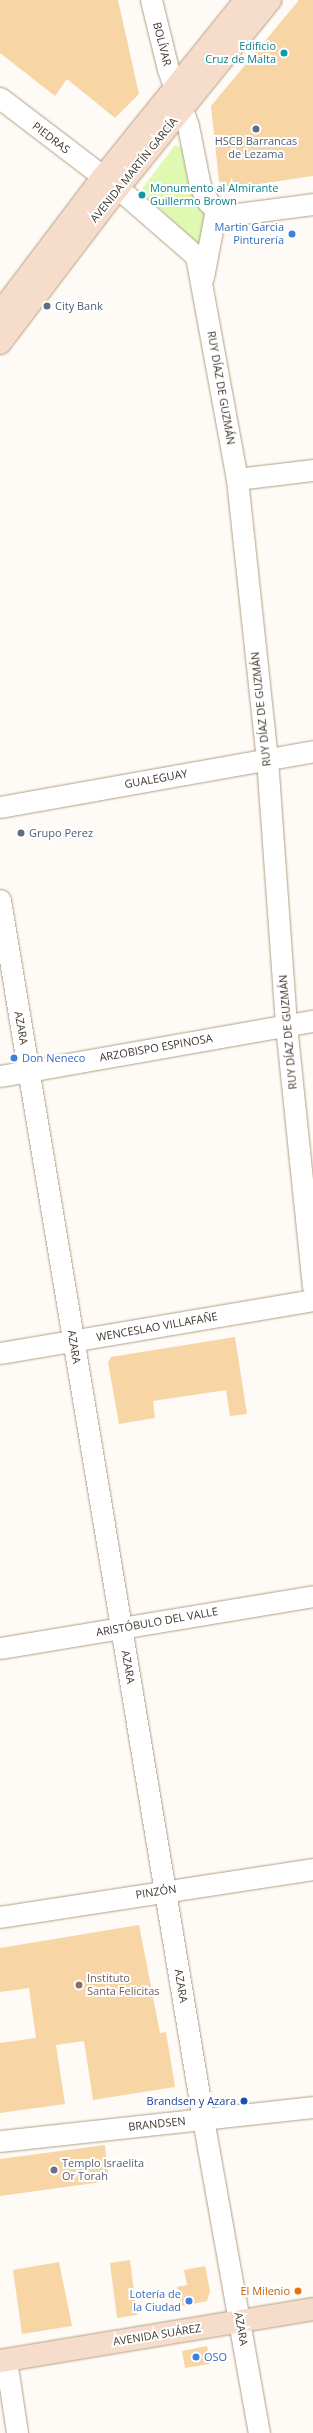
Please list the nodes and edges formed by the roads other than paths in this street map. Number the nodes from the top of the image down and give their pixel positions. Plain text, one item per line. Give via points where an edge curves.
1 (151, 0) edge
2 (246, 0) edge
3 (270, 0) edge
4 (174, 87) junction
5 (0, 98) edge
6 (183, 109) junction
7 (110, 183) junction
8 (313, 204) edge
9 (216, 210) junction
10 (202, 285) junction
11 (0, 313) edge
12 (0, 343) edge
13 (313, 470) edge
14 (237, 479) junction
15 (313, 751) edge
16 (267, 759) junction
17 (0, 807) edge
18 (0, 900) edge
19 (313, 1021) edge
20 (286, 1025) junction
21 (29, 1070) junction
22 (0, 1076) edge
23 (313, 1287) edge
24 (313, 1300) edge
25 (73, 1341) junction
26 (0, 1353) edge
27 (313, 1596) edge
28 (121, 1628) junction
29 (0, 1648) edge
30 (313, 1869) edge
31 (166, 1890) junction
32 (0, 1917) edge
33 (313, 2107) edge
34 (203, 2119) junction
35 (0, 2141) edge
36 (313, 2309) edge
37 (240, 2321) junction
38 (3, 2360) edge
39 (17, 2433) edge
40 (259, 2433) edge

1 - 4 street, BOLÍVAR
2 - 4 main road, AVENIDA MARTÍN GARCÍA
3 - 6 main road, AVENIDA MARTÍN GARCÍA
4 - 6 street
4 - 7 main road, AVENIDA MARTÍN GARCÍA
5 - 7 street, PIEDRAS
6 - 7 main road, AVENIDA MARTÍN GARCÍA
6 - 9 street via 200,186
7 - 10 street, RUY DÍAZ DE GUZMÁN via 189,247 196,256
7 - 11 main road, AVENIDA MARTÍN GARCÍA
7 - 12 main road, AVENIDA MARTÍN GARCÍA
8 - 9 street via 236,214
9 - 10 street
10 - 14 street, RUY DÍAZ DE GUZMÁN
13 - 14 street
14 - 16 street, RUY DÍAZ DE GUZMÁN
15 - 16 street, GUALEGUAY
16 - 17 street, GUALEGUAY
16 - 20 street, RUY DÍAZ DE GUZMÁN
18 - 21 street, AZARA
19 - 20 street, ARZOBISPO ESPINOSA
20 - 21 street, ARZOBISPO ESPINOSA
20 - 23 street, RUY DÍAZ DE GUZMÁN
21 - 22 street, ARZOBISPO ESPINOSA
21 - 25 street, AZARA
24 - 25 street, WENCESLAO VILLAFAÑE
25 - 26 street, WENCESLAO VILLAFAÑE
25 - 28 street, AZARA
27 - 28 street, ARISTÓBULO DEL VALLE
28 - 29 street, ARISTÓBULO DEL VALLE
28 - 31 street, AZARA
30 - 31 street, PINZÓN
31 - 32 street, PINZÓN
31 - 34 street, AZARA
33 - 34 street, BRANDSEN
34 - 35 street, BRANDSEN
34 - 37 street, AZARA
36 - 37 main road, AVENIDA SUÁREZ
37 - 38 main road, AVENIDA SUÁREZ
37 - 40 street, AZARA
38 - 39 street

